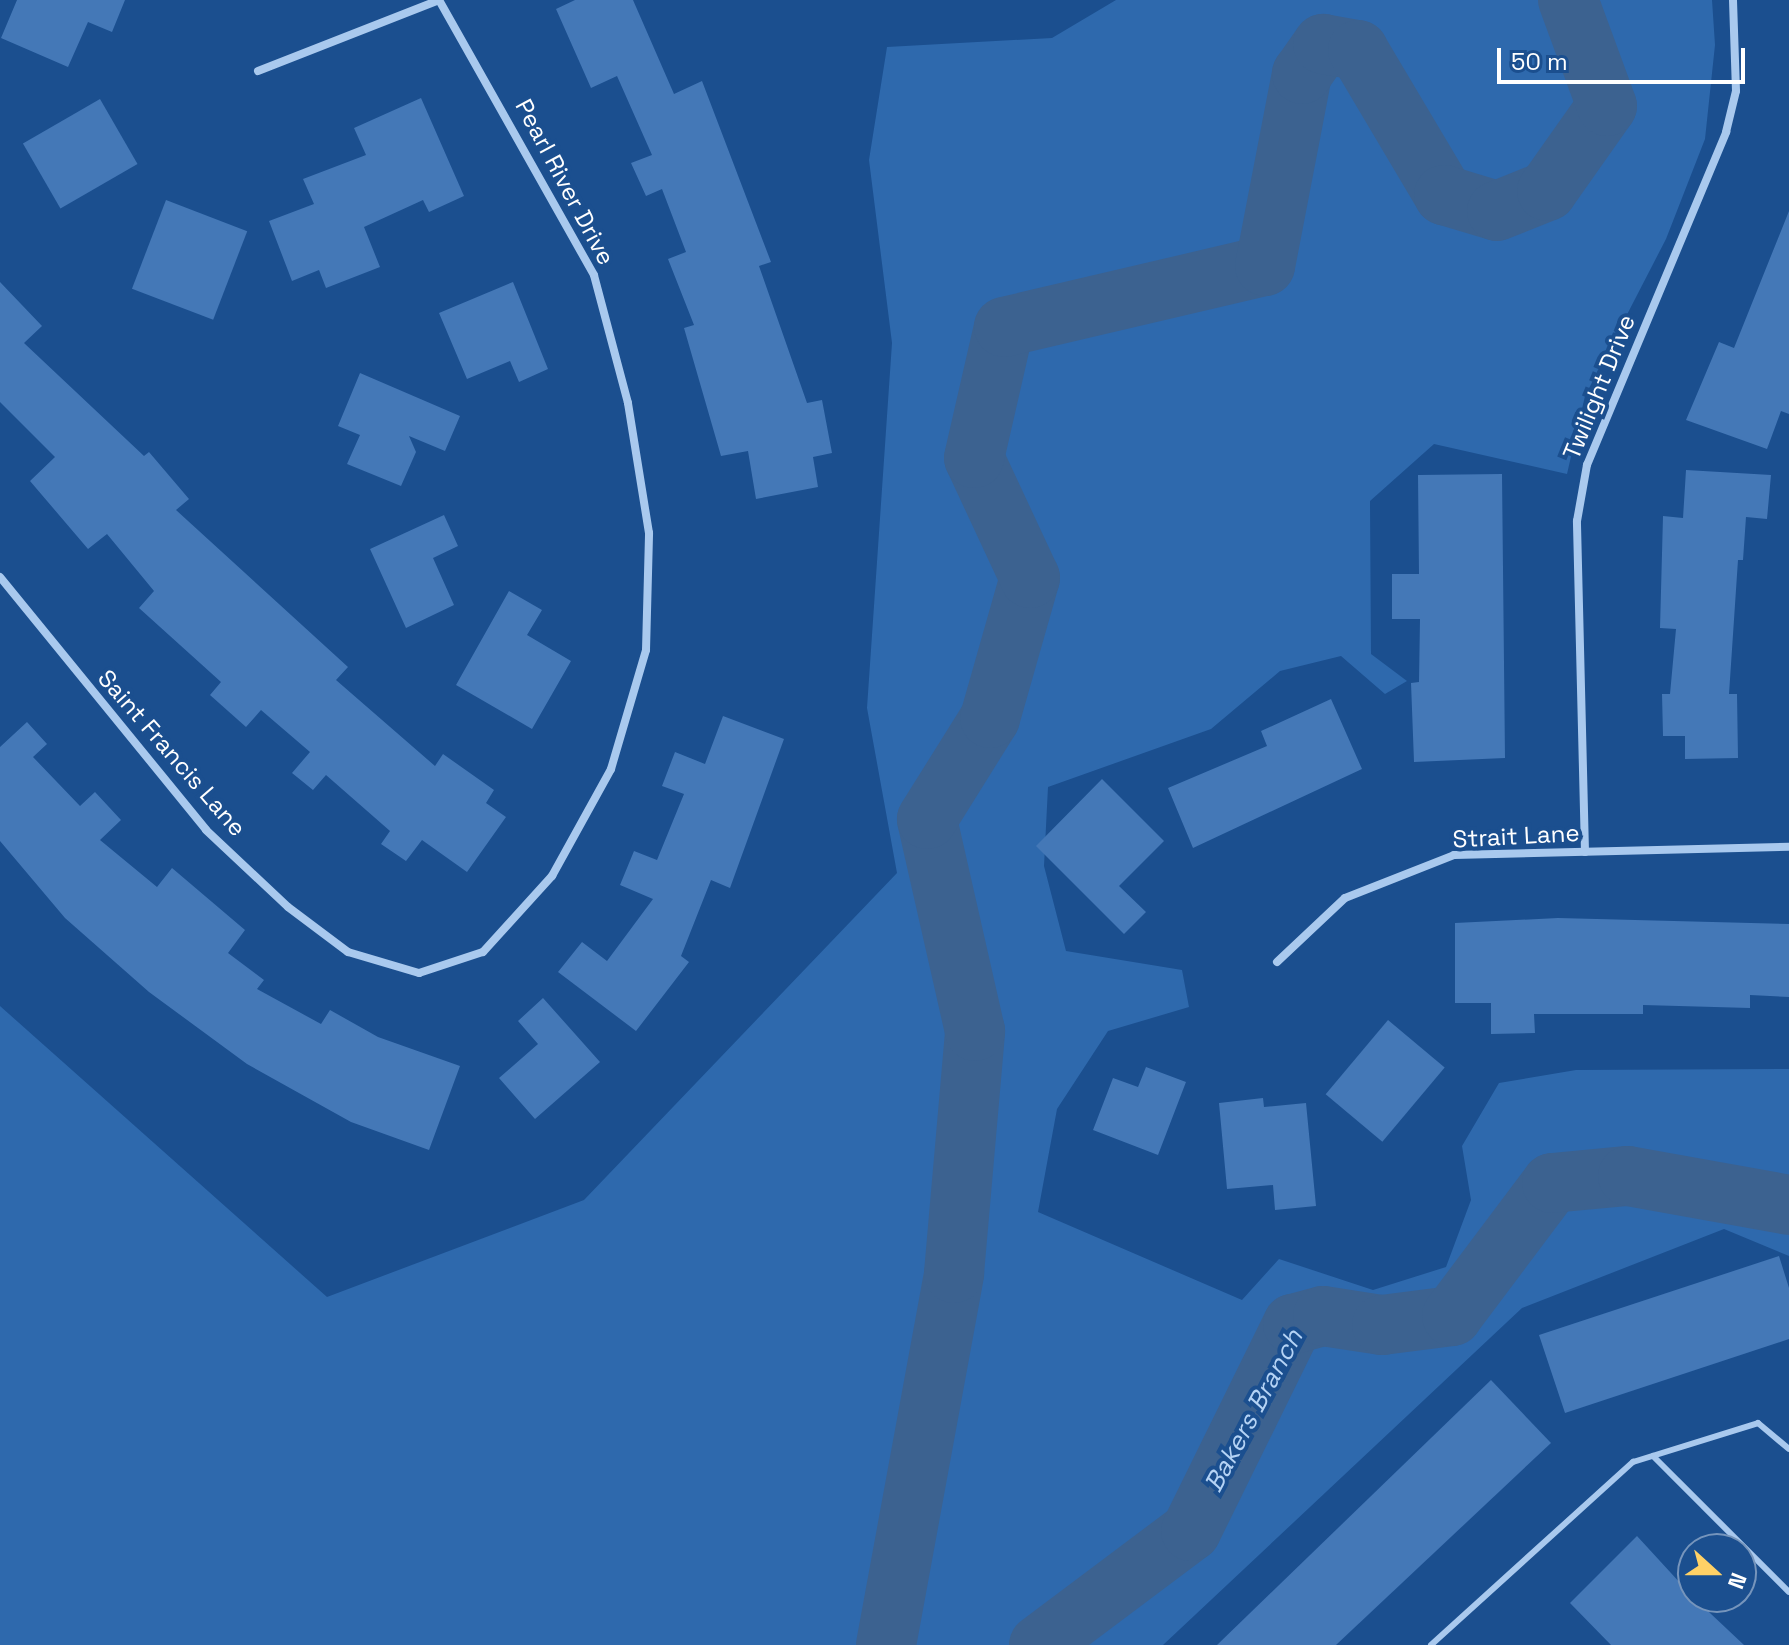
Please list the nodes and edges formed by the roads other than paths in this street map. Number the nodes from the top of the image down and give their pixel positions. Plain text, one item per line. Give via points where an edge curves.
1 (439, 0) edge
2 (1733, 0) edge
3 (258, 71) dead end
4 (0, 577) edge
5 (1789, 847) edge
6 (1585, 852) junction
7 (1277, 962) dead end
8 (419, 973) joint
9 (1789, 1449) edge
10 (1653, 1456) junction
11 (1789, 1592) edge
12 (1431, 1645) edge

1 - 3 street
1 - 8 street, Pearl River Drive via 594,275 628,403 649,533 646,650 611,769 552,876 483,952
2 - 6 street, Twilight Drive via 1736,91 1726,132 1611,400 1577,521
4 - 8 street, Saint Francis Lane via 216,840 348,952
5 - 6 street, Strait Lane
6 - 7 street, Strait Lane via 1454,855 1345,898
9 - 10 lane via 1758,1423
10 - 11 lane
10 - 12 lane via 1633,1462

